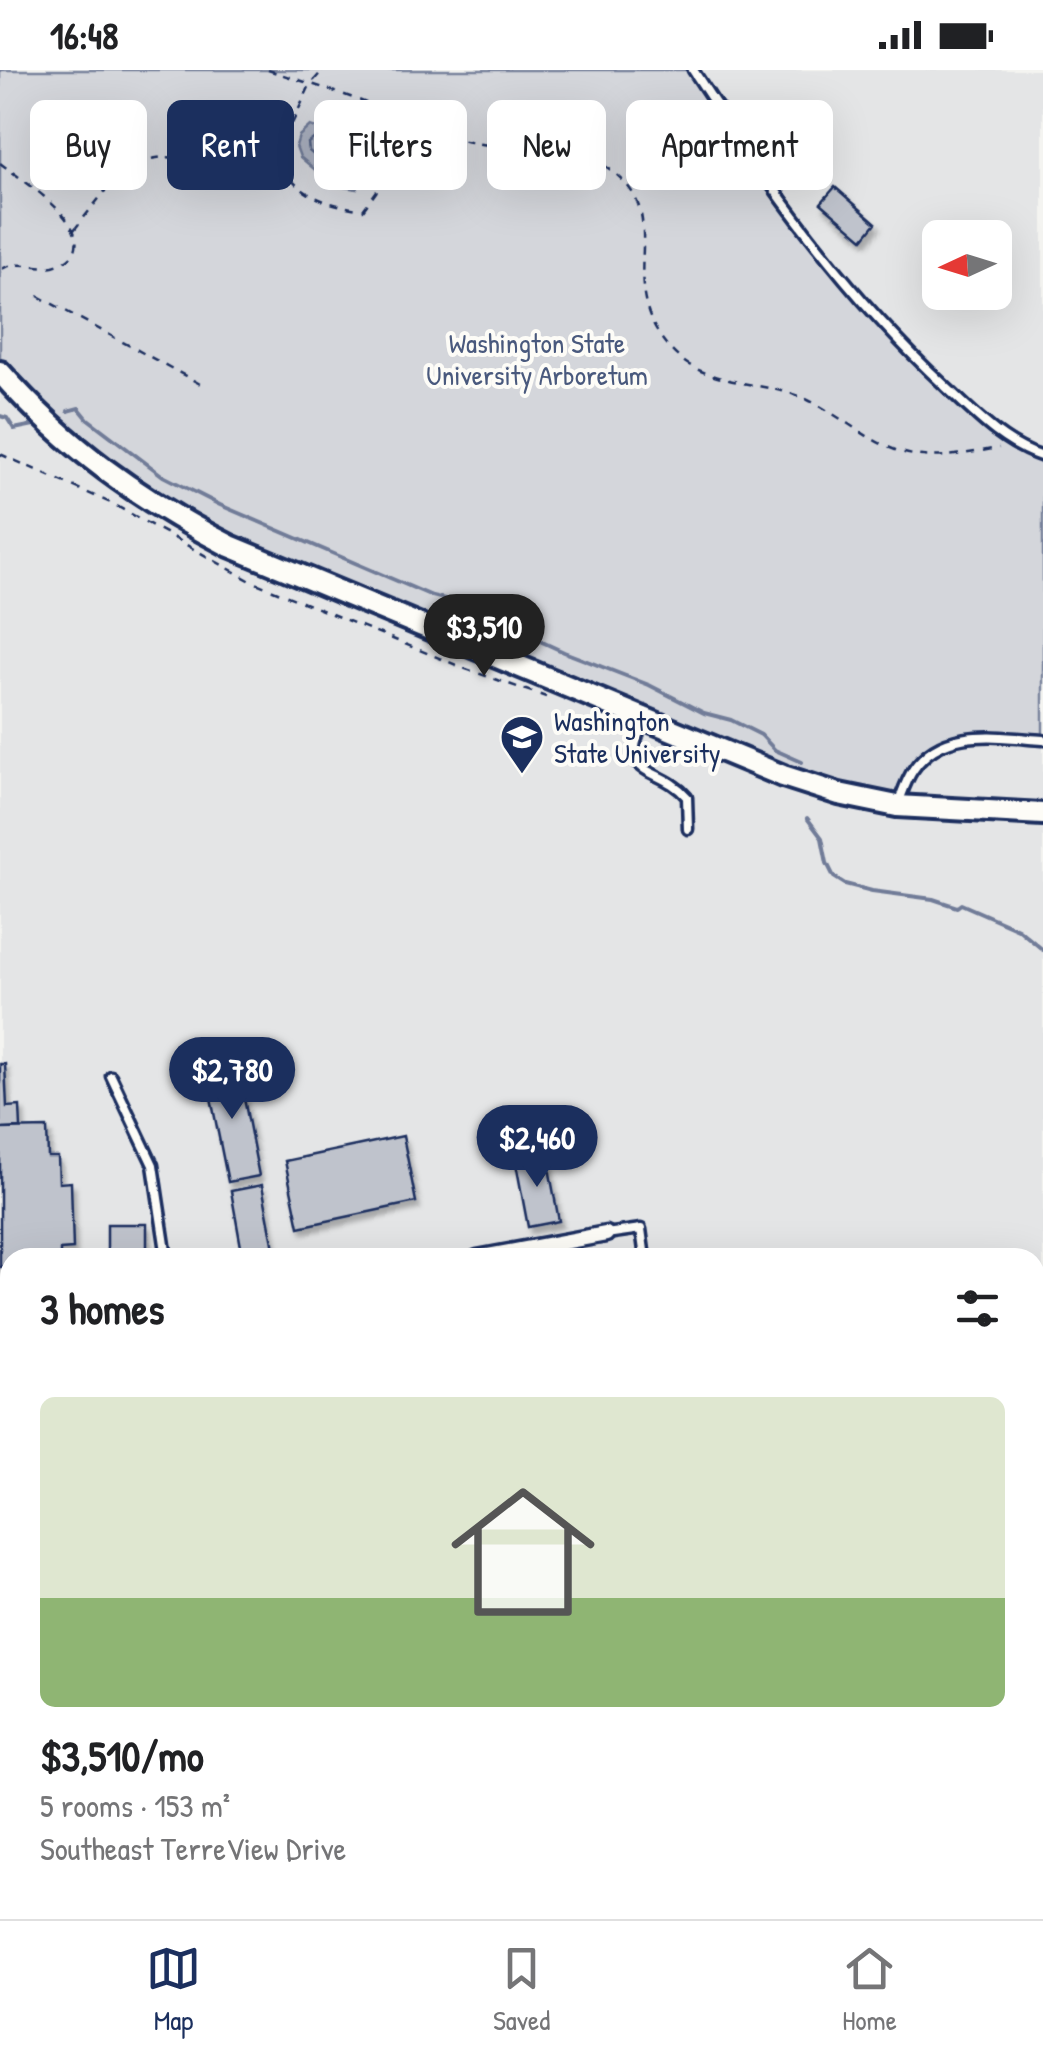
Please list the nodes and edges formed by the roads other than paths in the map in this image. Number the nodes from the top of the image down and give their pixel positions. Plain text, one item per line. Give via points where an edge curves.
1 (693, 70) edge
2 (0, 372) edge
3 (1043, 457) edge
4 (645, 719) junction
5 (1043, 740) edge
6 (897, 806) junction
7 (1043, 814) edge
8 (688, 829) dead end
9 (111, 1076) dead end
10 (606, 1234) joint
11 (165, 1248) edge
12 (531, 1248) edge
13 (644, 1248) edge

1 - 3 lane via 857,296 987,425
2 - 4 main road via 78,450 172,516
4 - 6 main road via 783,776
4 - 8 lane via 633,752 637,764 687,796
5 - 6 lane via 954,739 913,769
6 - 7 main road
9 - 11 lane via 153,1165
10 - 12 street
10 - 13 lane via 641,1230

